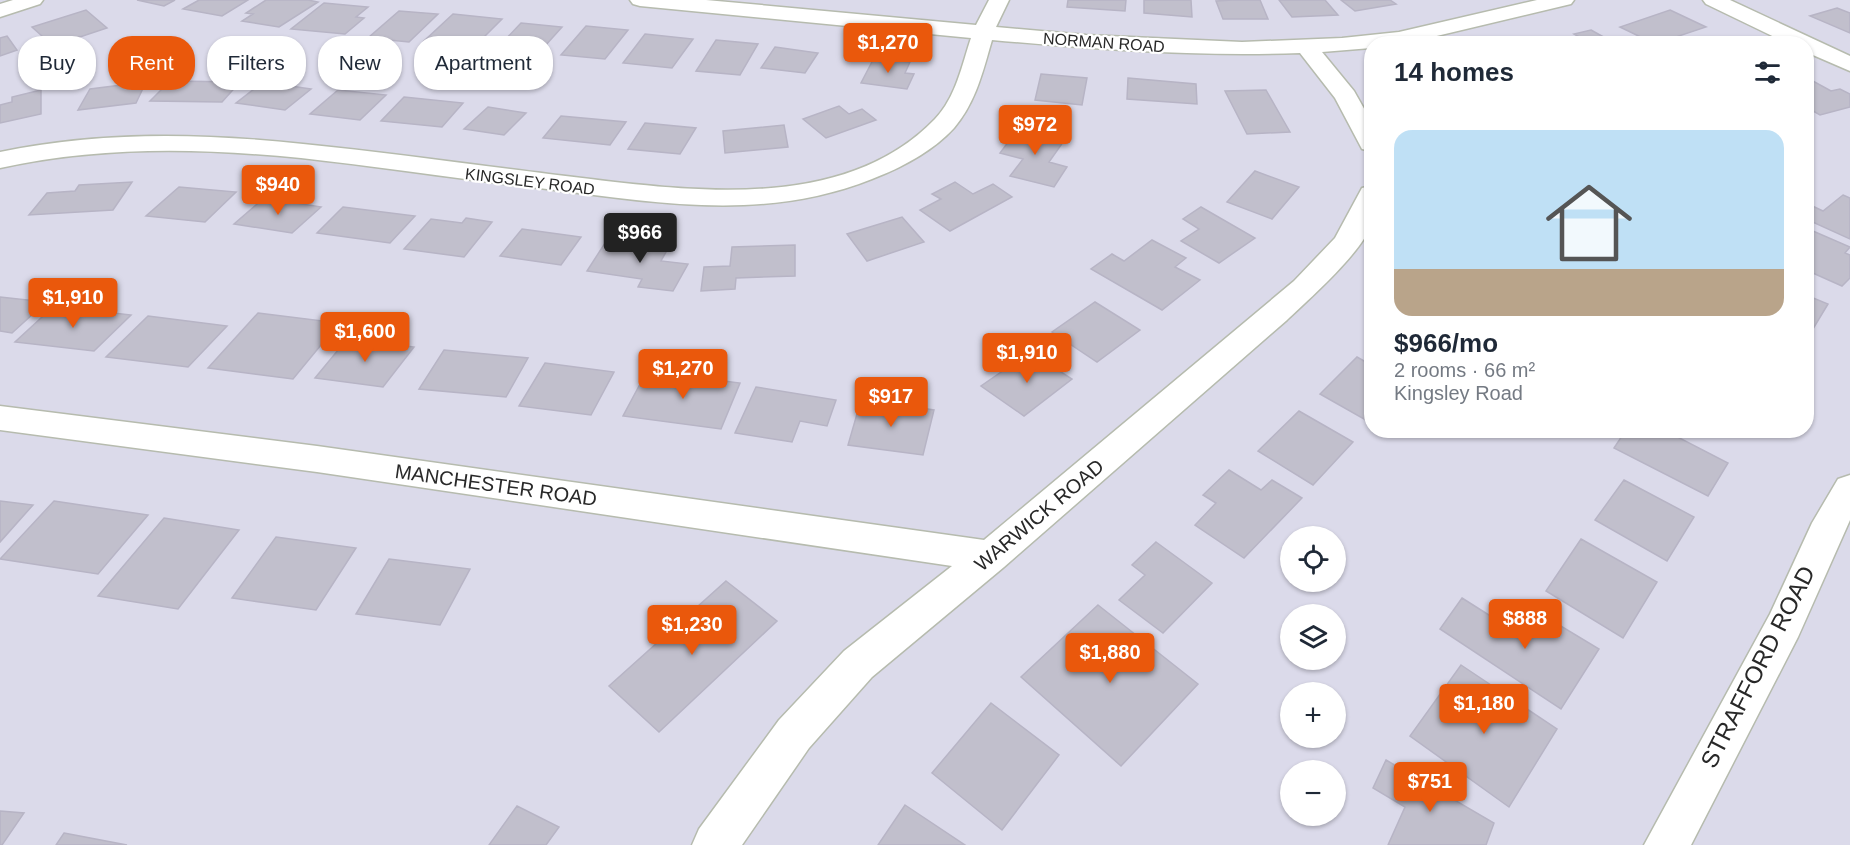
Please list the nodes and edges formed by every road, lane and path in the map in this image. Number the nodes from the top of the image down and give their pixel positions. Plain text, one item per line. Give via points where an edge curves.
1 (33, 0) edge
2 (640, 0) edge
3 (999, 0) edge
4 (1564, 0) edge
5 (1713, 0) edge
6 (0, 11) edge
7 (983, 33) junction
8 (1408, 36) edge
9 (1790, 36) edge
10 (1364, 41) edge
11 (1306, 47) junction
12 (1814, 47) edge
13 (1850, 64) edge
14 (1364, 131) edge
15 (0, 160) edge
16 (1364, 208) edge
17 (0, 418) edge
18 (1850, 489) edge
19 (991, 556) junction
20 (715, 845) edge
21 (1667, 845) edge

1 - 6 street
2 - 7 street, NORMAN ROAD
3 - 7 street, KINGSLEY ROAD
4 - 8 street, NORMAN ROAD
5 - 9 street
7 - 11 street, NORMAN ROAD via 1163,47
7 - 15 street, KINGSLEY ROAD via 964,97 942,125 911,150 879,167 812,189 752,196 653,196 321,155 170,142 72,147
10 - 11 street, NORMAN ROAD
11 - 14 street via 1346,96
12 - 13 street
16 - 19 street, WARWICK ROAD via 1354,229 1321,270 1276,313
17 - 19 street, MANCHESTER ROAD via 317,459
18 - 21 street, STRAFFORD ROAD via 1830,523 1784,625
19 - 20 street, WARWICK ROAD via 858,664 794,734

